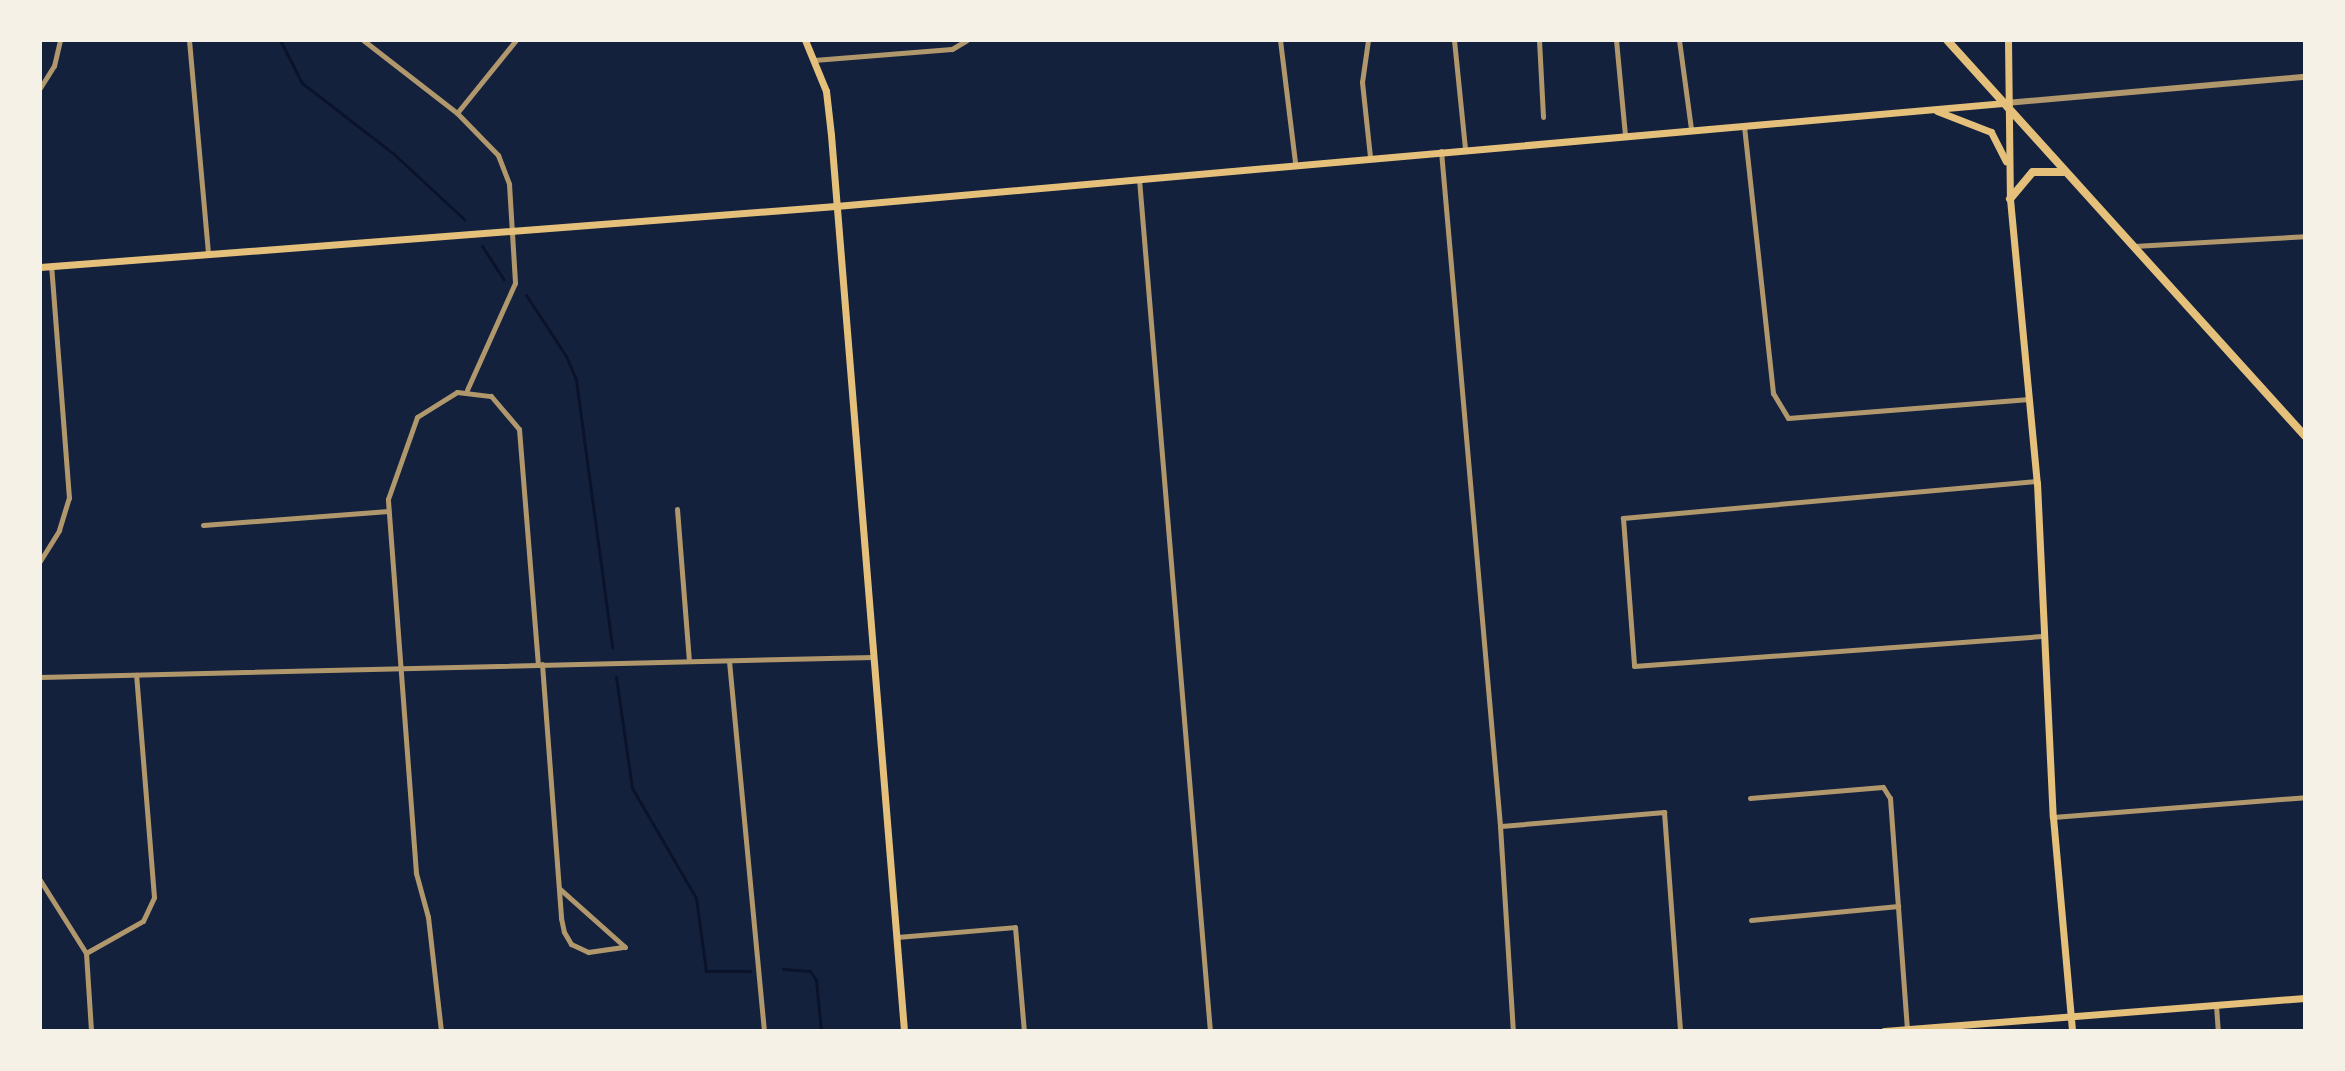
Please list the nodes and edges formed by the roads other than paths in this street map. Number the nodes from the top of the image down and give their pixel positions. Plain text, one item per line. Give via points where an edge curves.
1 (60, 40) edge
2 (189, 40) edge
3 (363, 40) edge
4 (516, 40) edge
5 (805, 40) edge
6 (967, 40) edge
7 (1280, 40) edge
8 (1368, 40) edge
9 (1454, 40) edge
10 (1539, 40) edge
11 (1616, 40) edge
12 (1679, 40) edge
13 (1947, 40) edge
14 (2008, 40) edge
15 (814, 60) junction
16 (2305, 77) edge
17 (40, 88) edge
18 (2005, 103) junction
19 (1931, 109) junction
20 (457, 113) junction
21 (1543, 117) dead end
22 (1744, 125) junction
23 (1691, 129) junction
24 (1625, 135) junction
25 (1465, 149) junction
26 (1441, 151) junction
27 (1370, 157) junction
28 (1295, 163) junction
29 (2009, 168) junction
30 (2063, 172) junction
31 (1139, 177) junction
32 (2010, 199) junction
33 (836, 206) junction
34 (511, 229) junction
35 (2305, 236) edge
36 (2129, 246) junction
37 (208, 255) junction
38 (51, 266) junction
39 (40, 267) edge
40 (467, 390) junction
41 (2029, 399) junction
42 (2305, 436) edge
43 (2036, 481) junction
44 (677, 509) dead end
45 (388, 511) junction
46 (203, 525) dead end
47 (40, 561) edge
48 (2047, 636) junction
49 (873, 657) junction
50 (689, 661) junction
51 (729, 661) junction
52 (540, 664) junction
53 (401, 667) junction
54 (136, 675) junction
55 (40, 677) edge
56 (2305, 797) edge
57 (1750, 798) dead end
58 (2053, 817) junction
59 (1500, 826) junction
60 (40, 880) edge
61 (560, 889) junction
62 (1898, 906) junction
63 (1751, 920) dead end
64 (896, 937) junction
65 (86, 953) junction
66 (2305, 998) edge
67 (2216, 1005) junction
68 (2071, 1015) junction
69 (1950, 1028) edge
70 (1907, 1029) edge
71 (91, 1031) edge
72 (441, 1031) edge
73 (764, 1031) edge
74 (904, 1031) edge
75 (1024, 1031) edge
76 (1210, 1031) edge
77 (1513, 1031) edge
78 (1680, 1031) edge
79 (1884, 1031) edge
80 (2072, 1031) edge
81 (2218, 1031) edge

1 - 17 street via 54,66
2 - 37 street
3 - 20 street
4 - 20 street
5 - 15 main road
6 - 15 street via 952,49
7 - 28 street
8 - 27 street via 1362,82
9 - 25 street
10 - 21 street
11 - 24 street
12 - 23 street
13 - 18 main road
14 - 18 main road via 2011,72
15 - 33 main road via 828,105
16 - 18 street
18 - 19 main road
18 - 29 main road
18 - 30 main road
19 - 22 main road
19 - 29 main road via 1991,132
20 - 34 street via 498,155 509,184
22 - 23 main road
22 - 41 street via 1773,393 1788,418
23 - 24 main road
24 - 25 main road
25 - 26 main road
26 - 27 main road
26 - 59 street
27 - 28 main road
28 - 31 main road
29 - 32 main road
30 - 32 main road via 2033,172
30 - 36 main road
31 - 33 main road
31 - 76 street
32 - 41 main road
33 - 34 main road
33 - 49 main road
34 - 37 main road
34 - 40 street via 515,283
35 - 36 street
36 - 42 main road
37 - 38 main road
38 - 39 main road
38 - 47 street via 69,498 59,530
40 - 45 street via 430,405 417,417 393,474
40 - 52 street via 491,396 519,429
41 - 43 main road
43 - 48 main road
43 - 48 street via 1623,518 1634,666
44 - 50 street
45 - 46 street
45 - 53 street
48 - 58 main road
49 - 51 street
49 - 64 main road
50 - 51 street
50 - 52 street
51 - 73 street
52 - 53 street
52 - 61 street
53 - 54 street
53 - 72 street via 416,873 428,917
54 - 55 street
54 - 65 street via 154,897 143,921
56 - 58 street
57 - 62 street via 1883,787 1890,798
58 - 68 main road
59 - 77 street
59 - 78 street via 1664,812
60 - 65 street
61 - 61 street via 625,942 625,947 595,953 571,944 562,925
62 - 63 street
62 - 70 street
64 - 74 main road
64 - 75 street via 1015,927
65 - 71 street
66 - 67 main road
67 - 68 main road
67 - 81 street
68 - 69 main road
68 - 80 main road
69 - 70 main road
70 - 79 main road

